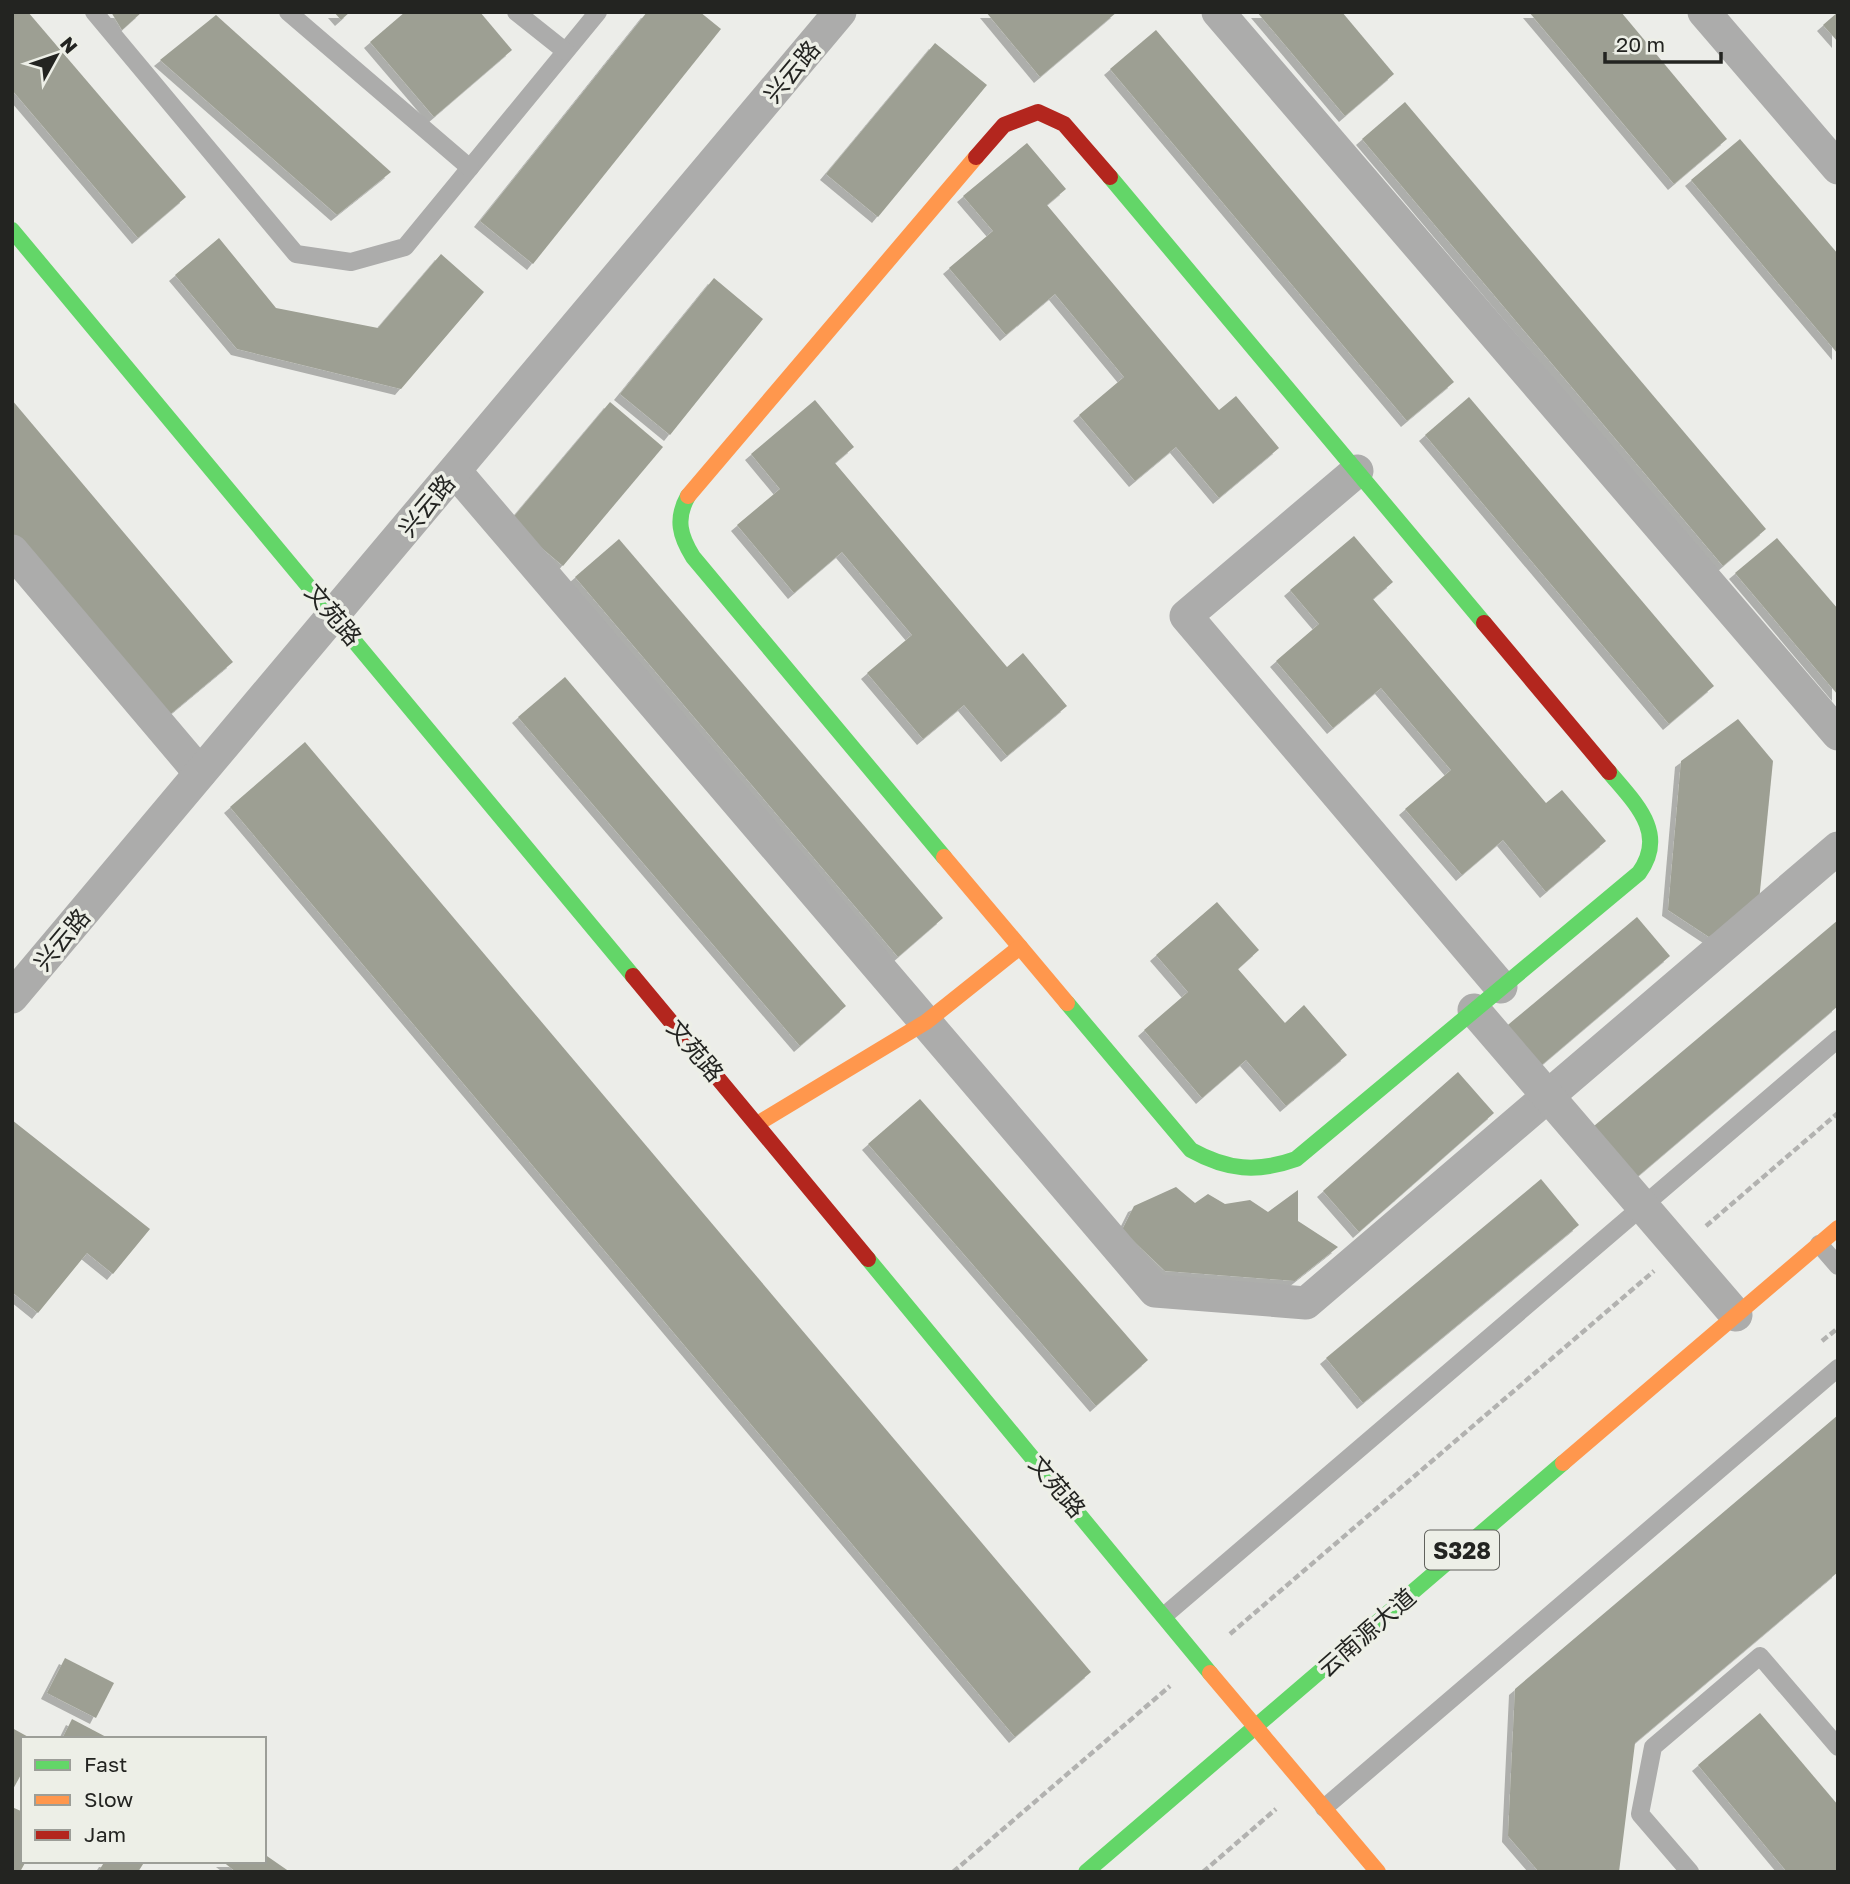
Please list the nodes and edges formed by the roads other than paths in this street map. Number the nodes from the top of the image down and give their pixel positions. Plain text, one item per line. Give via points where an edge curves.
1 (94, 12) edge
2 (288, 12) edge
3 (516, 12) edge
4 (597, 12) edge
5 (840, 12) edge
6 (1218, 12) edge
7 (1704, 12) edge
8 (565, 51) junction
9 (470, 168) junction
10 (1838, 168) edge
11 (12, 230) edge
12 (455, 471) junction
13 (1357, 471) junction
14 (12, 551) edge
15 (335, 614) junction
16 (1838, 734) edge
17 (200, 773) junction
18 (1838, 848) edge
19 (1020, 947) junction
20 (1501, 988) junction
21 (12, 998) edge
22 (1474, 1010) junction
23 (926, 1022) junction
24 (1838, 1039) edge
25 (1548, 1096) junction
26 (757, 1124) junction
27 (1643, 1206) junction
28 (1838, 1228) edge
29 (1819, 1244) junction
30 (1838, 1266) edge
31 (1736, 1315) junction
32 (1838, 1368) edge
33 (1165, 1615) junction
34 (1254, 1728) junction
35 (1838, 1747) edge
36 (1324, 1808) junction
37 (1086, 1872) edge
38 (1378, 1872) edge
39 (1690, 1872) edge

1 - 9 lane via 296,254 351,262 405,247
2 - 9 lane
3 - 8 lane
4 - 8 lane
5 - 12 street, 兴云路
6 - 16 street
7 - 10 street
8 - 9 lane
11 - 15 street, 文苑路
12 - 15 street, 兴云路
12 - 23 street
13 - 19 street via 1067,125 1051,114 1025,112 1004,125 700,478 679,520 695,559
13 - 20 street via 1636,804 1654,845 1652,858 1639,873
13 - 20 street via 1186,616
14 - 17 street
15 - 17 street, 兴云路
15 - 26 street, 文苑路
17 - 21 street, 兴云路
18 - 25 street
19 - 22 street via 1191,1150 1214,1164 1242,1170 1268,1171 1296,1159
19 - 23 street
20 - 22 street
22 - 25 street
23 - 25 street via 1155,1291 1306,1303
23 - 26 street
24 - 27 lane
25 - 27 street
26 - 33 street, 文苑路
27 - 31 street
27 - 33 lane
28 - 29 street, 云南源大道 / S328
29 - 30 lane
29 - 31 street, 云南源大道 / S328
31 - 34 street, 云南源大道 / S328
32 - 36 lane
33 - 34 street, 文苑路
34 - 36 street, 文苑路
34 - 37 street, 云南源大道 / S328
35 - 39 lane via 1760,1656 1750,1664 1653,1747 1640,1814
36 - 38 street, 文苑路

